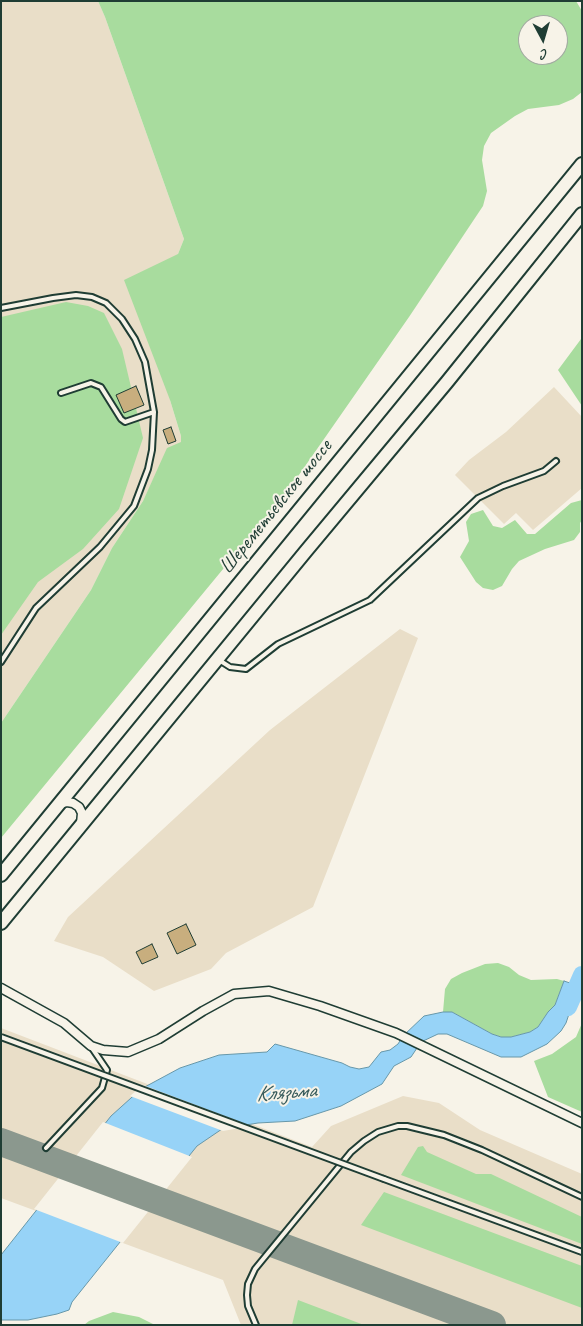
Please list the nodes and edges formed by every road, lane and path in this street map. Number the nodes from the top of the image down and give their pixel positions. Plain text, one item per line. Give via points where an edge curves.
1 (582, 164) edge
2 (582, 214) edge
3 (1, 308) edge
4 (61, 393) dead end
5 (154, 412) junction
6 (556, 461) dead end
7 (218, 659) junction
8 (1, 662) edge
9 (56, 808) junction
10 (80, 826) junction
11 (1, 875) edge
12 (1, 923) edge
13 (1, 988) edge
14 (1, 1037) edge
15 (91, 1046) junction
16 (582, 1123) edge
17 (46, 1148) dead end
18 (582, 1197) edge
19 (582, 1252) edge
20 (256, 1325) edge

1 - 9 main road, Шереметьевское шоссе
2 - 7 main road
3 - 5 lane via 76,295 106,303 135,339 145,362
4 - 5 lane via 91,383 101,387 125,422
5 - 8 lane via 148,469 134,506 100,547 36,608
6 - 7 lane via 544,471 478,498 370,600 278,644 246,669 230,667
7 - 10 main road
9 - 10 street via 67,802 79,807 83,819
9 - 11 main road, Шереметьевское шоссе
10 - 12 main road
13 - 15 street via 64,1022
14 - 19 lane, bridge
15 - 16 street via 128,1052 159,1039 234,994 269,991 396,1033
15 - 17 lane via 107,1070 102,1088
18 - 20 lane via 444,1135 407,1126 383,1130 351,1152 255,1269 248,1284 248,1306

